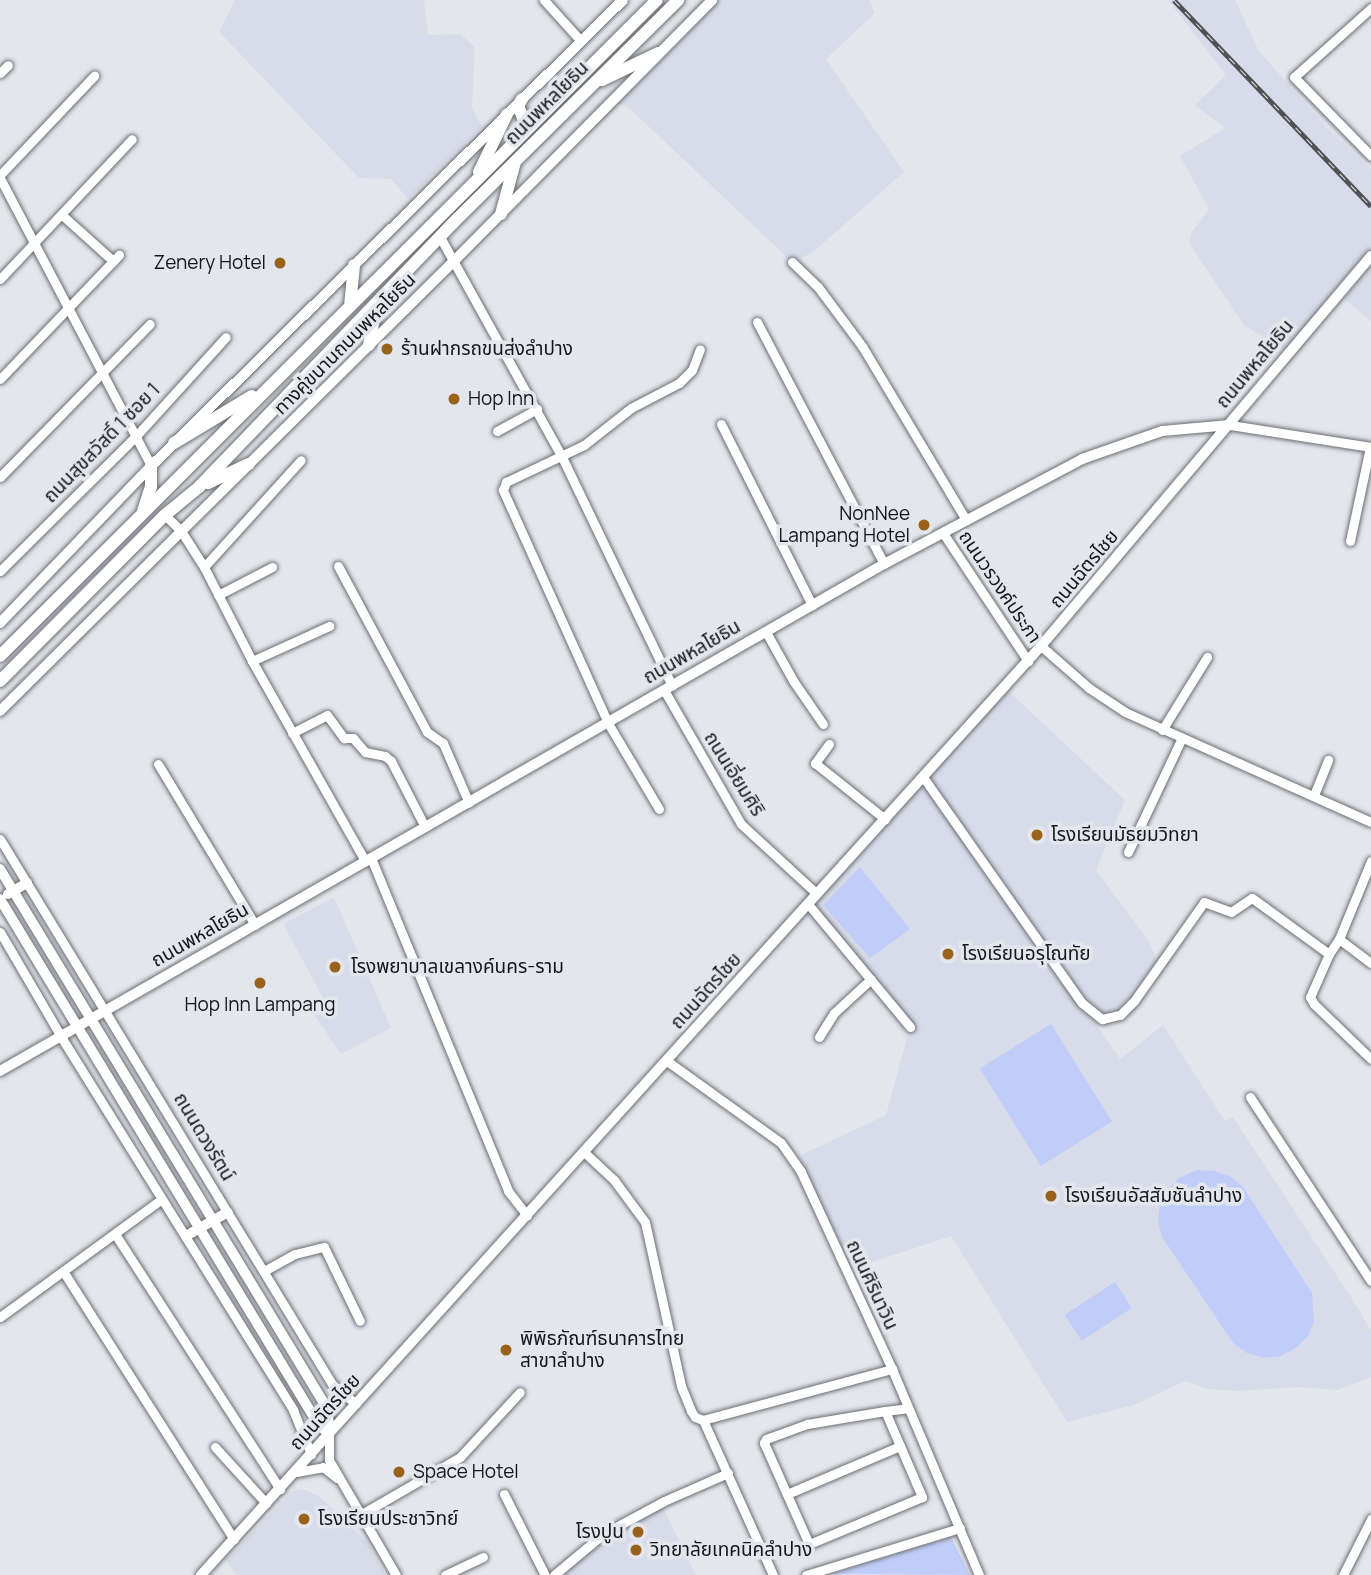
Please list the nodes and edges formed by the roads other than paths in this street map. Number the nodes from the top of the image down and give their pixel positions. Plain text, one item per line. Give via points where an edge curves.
1 (544, 0) edge
2 (623, 0) edge
3 (657, 0) edge
4 (678, 0) edge
5 (712, 0) edge
6 (1371, 8) edge
7 (581, 41) junction
8 (658, 52) junction
9 (8, 65) dead end
10 (0, 73) edge
11 (94, 76) dead end
12 (594, 83) junction
13 (522, 99) junction
14 (507, 114) junction
15 (540, 115) junction
16 (132, 139) dead end
17 (1371, 156) edge
18 (515, 162) junction
19 (0, 176) edge
20 (474, 181) junction
21 (504, 211) junction
22 (62, 215) junction
23 (429, 227) junction
24 (440, 237) junction
25 (34, 245) junction
26 (1371, 256) edge
27 (454, 261) junction
28 (792, 262) dead end
29 (355, 265) junction
30 (0, 279) edge
31 (377, 303) junction
32 (350, 306) junction
33 (69, 309) junction
34 (757, 322) dead end
35 (150, 324) dead end
36 (226, 337) dead end
37 (369, 345) junction
38 (700, 349) dead end
39 (104, 372) junction
40 (0, 379) edge
41 (270, 386) junction
42 (537, 409) junction
43 (721, 424) dead end
44 (1230, 425) junction
45 (498, 431) dead end
46 (137, 435) junction
47 (174, 443) junction
48 (1370, 447) edge
49 (561, 455) junction
50 (301, 460) dead end
51 (249, 464) junction
52 (151, 466) junction
53 (0, 477) edge
54 (199, 487) junction
55 (141, 514) junction
56 (165, 515) junction
57 (966, 520) junction
58 (181, 531) junction
59 (943, 533) junction
60 (1350, 541) dead end
61 (884, 564) junction
62 (338, 566) dead end
63 (204, 567) junction
64 (272, 567) dead end
65 (0, 571) edge
66 (218, 595) junction
67 (812, 605) junction
68 (0, 623) edge
69 (329, 626) dead end
70 (766, 632) junction
71 (1041, 646) junction
72 (0, 656) edge
73 (1207, 657) dead end
74 (251, 661) junction
75 (1028, 661) junction
76 (0, 681) edge
77 (668, 688) junction
78 (0, 710) edge
79 (608, 723) junction
80 (823, 723) dead end
81 (1162, 730) junction
82 (292, 733) junction
83 (1181, 740) junction
84 (829, 744) dead end
85 (1328, 760) dead end
86 (158, 764) dead end
87 (923, 777) junction
88 (1314, 795) junction
89 (468, 803) junction
90 (659, 809) dead end
91 (885, 819) junction
92 (1371, 822) edge
93 (425, 827) junction
94 (0, 839) edge
95 (1128, 852) dead end
96 (368, 860) junction
97 (1371, 861) edge
98 (0, 869) edge
99 (27, 883) junction
100 (13, 891) junction
101 (817, 894) junction
102 (0, 899) edge
103 (808, 904) junction
104 (255, 925) junction
105 (0, 932) edge
106 (1339, 939) junction
107 (1329, 954) junction
108 (1371, 963) edge
109 (871, 979) junction
110 (107, 1010) junction
111 (91, 1019) junction
112 (77, 1027) junction
113 (910, 1027) dead end
114 (61, 1036) junction
115 (819, 1037) dead end
116 (1371, 1059) edge
117 (667, 1060) junction
118 (0, 1071) edge
119 (1250, 1097) dead end
120 (584, 1152) junction
121 (162, 1199) junction
122 (228, 1212) junction
123 (527, 1215) junction
124 (213, 1221) junction
125 (200, 1228) junction
126 (115, 1234) junction
127 (186, 1237) junction
128 (264, 1271) junction
129 (62, 1272) junction
130 (1371, 1282) edge
131 (0, 1317) edge
132 (360, 1321) dead end
133 (892, 1369) junction
134 (520, 1392) dead end
135 (356, 1404) junction
136 (908, 1408) junction
137 (885, 1411) junction
138 (703, 1420) junction
139 (328, 1434) junction
140 (900, 1446) junction
141 (215, 1447) dead end
142 (311, 1454) junction
143 (294, 1473) junction
144 (727, 1474) junction
145 (339, 1479) junction
146 (280, 1489) junction
147 (504, 1494) dead end
148 (787, 1494) junction
149 (266, 1503) junction
150 (360, 1515) junction
151 (1371, 1519) edge
152 (960, 1528) junction
153 (234, 1539) junction
154 (482, 1557) dead end
155 (202, 1575) edge
156 (396, 1575) edge
157 (445, 1575) edge
158 (545, 1575) edge
159 (554, 1575) edge
160 (773, 1575) edge
161 (806, 1575) edge
162 (979, 1575) edge
163 (1343, 1575) edge

1 - 7 street
2 - 7 main road
3 - 15 highway, ถนนพหลโยธิน
4 - 12 highway, ถนนพหลโยธิน
5 - 8 main road, ทางคู่ขนานถนนพหลโยธิน
6 - 17 street via 1294,77
7 - 13 main road
8 - 12 highway
8 - 21 main road, ทางคู่ขนานถนนพหลโยธิน
9 - 10 street
11 - 19 street
12 - 18 highway, ถนนพหลโยธิน
13 - 14 main road
13 - 15 highway via 519,112 523,118
14 - 20 highway
14 - 29 main road
15 - 20 highway, ถนนพหลโยธิน
16 - 22 street
18 - 21 highway
18 - 24 highway, ถนนพหลโยธิน
19 - 25 street
20 - 23 highway, ถนนพหลโยธิน
21 - 27 main road, ทางคู่ขนานถนนพหลโยธิน
22 - 25 street
22 - 33 street via 116,258
23 - 24 highway
23 - 32 highway, ถนนพหลโยธิน
24 - 27 street, ถนนเอี่ยมศิริ
24 - 31 highway, ถนนพหลโยธิน
25 - 30 street
25 - 33 street
26 - 44 main road, ถนนพหลโยธิน
27 - 37 main road, ทางคู่ขนานถนนพหลโยธิน
27 - 42 street, ถนนเอี่ยมศิริ
28 - 57 street via 818,287 857,338
29 - 32 highway
29 - 47 main road
31 - 37 highway
31 - 54 highway, ถนนพหลโยธิน
32 - 41 highway, ถนนพหลโยธิน
33 - 39 street
33 - 40 street
34 - 61 street
35 - 39 street
36 - 46 street, ถนนสุขสวัสดิ์ 1 ซอย 1
37 - 51 main road, ทางคู่ขนานถนนพหลโยธิน
38 - 49 street via 692,369 679,383 645,399 584,445
39 - 46 street
39 - 53 street
41 - 47 highway
41 - 55 highway, ถนนพหลโยธิน
42 - 45 street
42 - 49 street, ถนนเอี่ยมศิริ
43 - 67 street
44 - 48 street
44 - 57 main road, ถนนพหลโยธิน via 1141,436 1082,459
44 - 71 main road, ถนนฉัตรไชย
46 - 52 street
46 - 65 street, ถนนสุขสวัสดิ์ 1 ซอย 1
47 - 52 main road
48 - 60 street
49 - 77 street, ถนนเอี่ยมศิริ
49 - 79 street via 506,482 503,491
50 - 63 street
51 - 54 highway
51 - 58 main road, ทางคู่ขนานถนนพหลโยธิน
52 - 55 highway via 151,487
52 - 68 main road
54 - 56 highway, ถนนพหลโยธิน
55 - 72 highway, ถนนพหลโยธิน
56 - 58 street
56 - 76 highway, ถนนพหลโยธิน
57 - 59 main road, ถนนพหลโยธิน
58 - 63 street
58 - 78 main road, ทางคู่ขนานถนนพหลโยธิน
59 - 61 main road, ถนนพหลโยธิน
59 - 75 street, ถนนวรวงค์ประภา
61 - 67 main road, ถนนพหลโยธิน
62 - 89 street via 427,732 443,743
63 - 66 street
64 - 66 street
66 - 74 street
67 - 70 main road, ถนนพหลโยธิน
69 - 74 street
70 - 77 main road, ถนนพหลโยธิน
70 - 80 street
71 - 75 main road, ถนนฉัตรไชย
71 - 81 street via 1089,688
73 - 81 street
74 - 82 street
75 - 87 main road, ถนนฉัตรไชย
77 - 79 main road, ถนนพหลโยธิน
77 - 101 street, ถนนเอี่ยมศิริ via 741,824
79 - 89 main road, ถนนพหลโยธิน
79 - 90 street
81 - 83 street
82 - 93 street via 327,715 344,738 354,738 365,752 391,761
82 - 96 street
83 - 88 street
83 - 95 street
84 - 91 street via 815,763
85 - 88 street
86 - 104 street
87 - 91 main road, ถนนฉัตรไชย
87 - 107 street via 1082,1003 1102,1019 1120,1015 1134,1001 1203,902 1231,912 1252,898
88 - 92 street
89 - 93 main road, ถนนพหลโยธิน
91 - 101 main road, ถนนฉัตรไชย
93 - 96 main road, ถนนพหลโยธิน
94 - 99 street, ถนนดวงรัตน์
96 - 104 main road, ถนนพหลโยธิน
96 - 123 street via 508,1191
97 - 106 street
98 - 100 main road
99 - 100 main road
99 - 110 street, ถนนดวงรัตน์
100 - 102 main road
100 - 111 main road
101 - 103 main road, ถนนฉัตรไชย
102 - 112 main road
103 - 109 street
103 - 117 main road, ถนนฉัตรไชย
104 - 110 main road, ถนนพหลโยธิน
105 - 114 street
106 - 107 street
106 - 108 street
107 - 116 street via 1310,996
109 - 113 street
109 - 115 street via 834,1013
110 - 111 main road, ถนนพหลโยธิน
110 - 122 street, ถนนดวงรัตน์
111 - 112 main road, ถนนพหลโยธิน
111 - 124 main road
112 - 114 main road, ถนนพหลโยธิน
112 - 125 main road
114 - 118 main road, ถนนพหลโยธิน
114 - 121 street
117 - 120 main road, ถนนฉัตรไชย
117 - 133 street, ถนนศิรินาวิน via 781,1143 801,1172
119 - 130 street
120 - 123 main road, ถนนฉัตรไชย
120 - 138 street via 614,1181 645,1222 684,1394 695,1417
121 - 126 street
121 - 127 street
122 - 124 main road
122 - 128 street, ถนนดวงรัตน์
123 - 135 main road, ถนนฉัตรไชย
124 - 125 main road
124 - 139 main road via 328,1410
125 - 127 main road
125 - 139 main road
126 - 129 street
126 - 146 street
127 - 142 street via 293,1410
128 - 132 street via 295,1254 324,1247
128 - 135 street, ถนนดวงรัตน์ via 332,1384
129 - 131 street
129 - 153 street
133 - 136 street, ถนนศิรินาวิน
133 - 138 street
134 - 150 street via 460,1457
135 - 139 main road, ถนนฉัตรไชย
136 - 137 street
136 - 152 street, ถนนศิรินาวิน
137 - 140 street
137 - 148 street via 807,1424 766,1439
138 - 144 street
139 - 142 main road, ถนนฉัตรไชย
139 - 145 street via 329,1460
140 - 148 street
140 - 148 street via 922,1497 808,1544
141 - 149 street
142 - 143 main road, ถนนฉัตรไชย
143 - 145 street via 323,1467
143 - 146 main road, ถนนฉัตรไชย
144 - 159 street via 603,1534
144 - 160 street
145 - 150 street
146 - 149 main road, ถนนฉัตรไชย
147 - 158 street
149 - 153 main road, ถนนฉัตรไชย
150 - 156 street
151 - 163 street
152 - 161 street
152 - 162 street, ถนนศิรินาวิน
153 - 155 main road, ถนนฉัตรไชย
154 - 157 street

